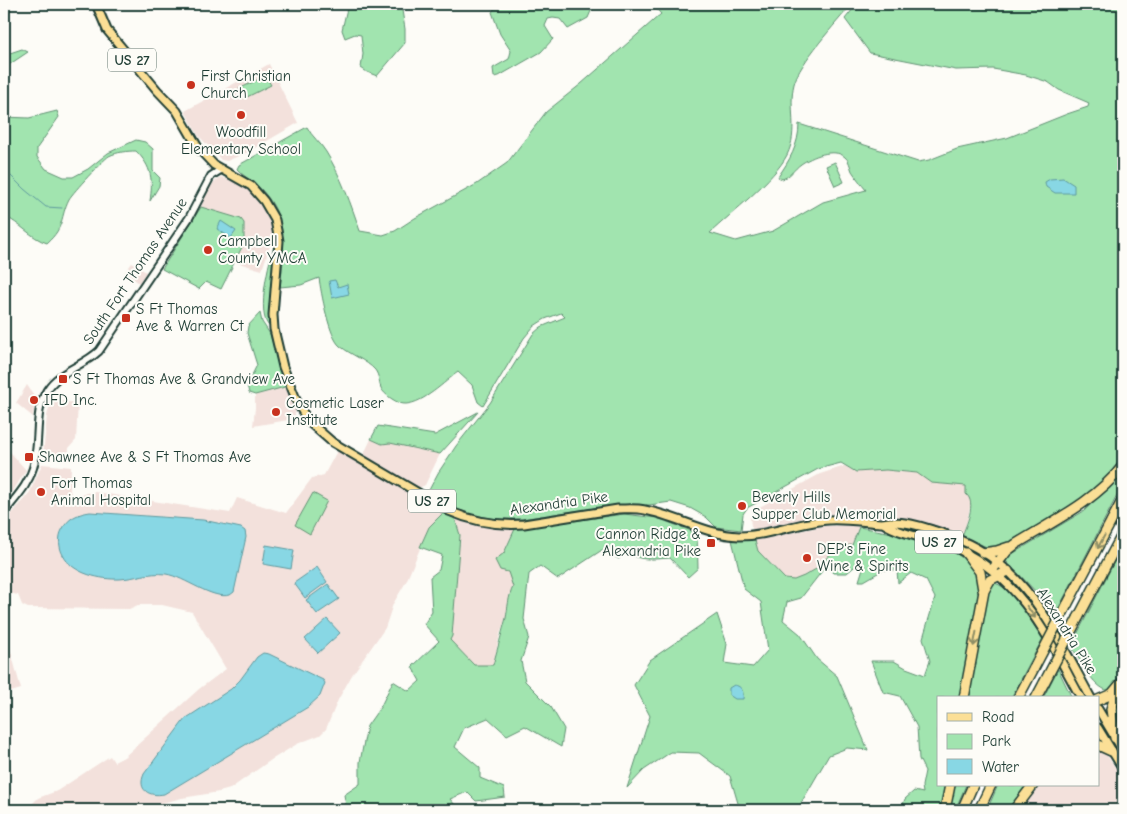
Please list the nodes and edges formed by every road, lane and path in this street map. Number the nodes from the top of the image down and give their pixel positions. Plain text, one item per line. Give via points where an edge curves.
1 (96, 4) edge
2 (222, 169) junction
3 (1123, 466) edge
4 (1123, 499) edge
5 (4, 513) edge
6 (882, 523) junction
7 (1123, 533) edge
8 (1016, 544) junction
9 (966, 553) junction
10 (983, 553) junction
11 (999, 570) junction
12 (984, 591) junction
13 (1121, 684) edge
14 (964, 696) edge
15 (1019, 696) edge
16 (1037, 696) edge
17 (1080, 696) edge
18 (1091, 696) edge
19 (1100, 699) edge
20 (1100, 712) edge
21 (1100, 732) edge
22 (1115, 738) junction
23 (1100, 746) edge
24 (1111, 751) junction
25 (1123, 751) edge
26 (1123, 769) edge
27 (950, 786) edge
28 (973, 786) edge
29 (991, 786) edge
30 (1032, 786) edge
31 (945, 810) edge
32 (962, 810) edge
33 (979, 810) edge
34 (1014, 810) edge

1 - 2 main road, Alexandria Pike / US 27 via 107,30 177,111 199,149
2 - 5 main road, South Fort Thomas Avenue via 211,176 189,218 99,351 57,378 45,394 41,403 33,469 25,487
2 - 6 main road, Alexandria Pike / US 27 via 253,187 275,220 279,250 273,315 275,337 293,395 308,421 332,442 449,511 486,523 509,525 618,509 645,510 712,531 740,536 821,521
3 - 8 highway via 1086,502
4 -> 15 highway, bridge
6 - 9 main road, Alexandria Pike / US 27
6 - 10 main road, Alexandria Pike / US 27 via 893,522 931,530 960,539
7 - 16 highway, bridge
8 - 10 highway
8 - 11 highway via 1007,551
9 - 11 main road, Alexandria Pike / US 27
9 - 12 highway via 980,572
10 - 11 main road, Alexandria Pike / US 27
11 - 12 highway
11 -> 17 main road, Alexandria Pike / US 27 via 1034,615
11 - 18 main road, Alexandria Pike / US 27 via 1024,590 1046,619
12 -> 14 highway
13 - 19 highway via 1112,694
13 - 22 highway via 1111,709
20 - 22 main road
21 - 24 main road
22 - 25 main road
23 - 24 highway
24 - 26 main road
27 - 31 highway
28 - 32 highway
29 - 33 highway
30 - 34 highway

